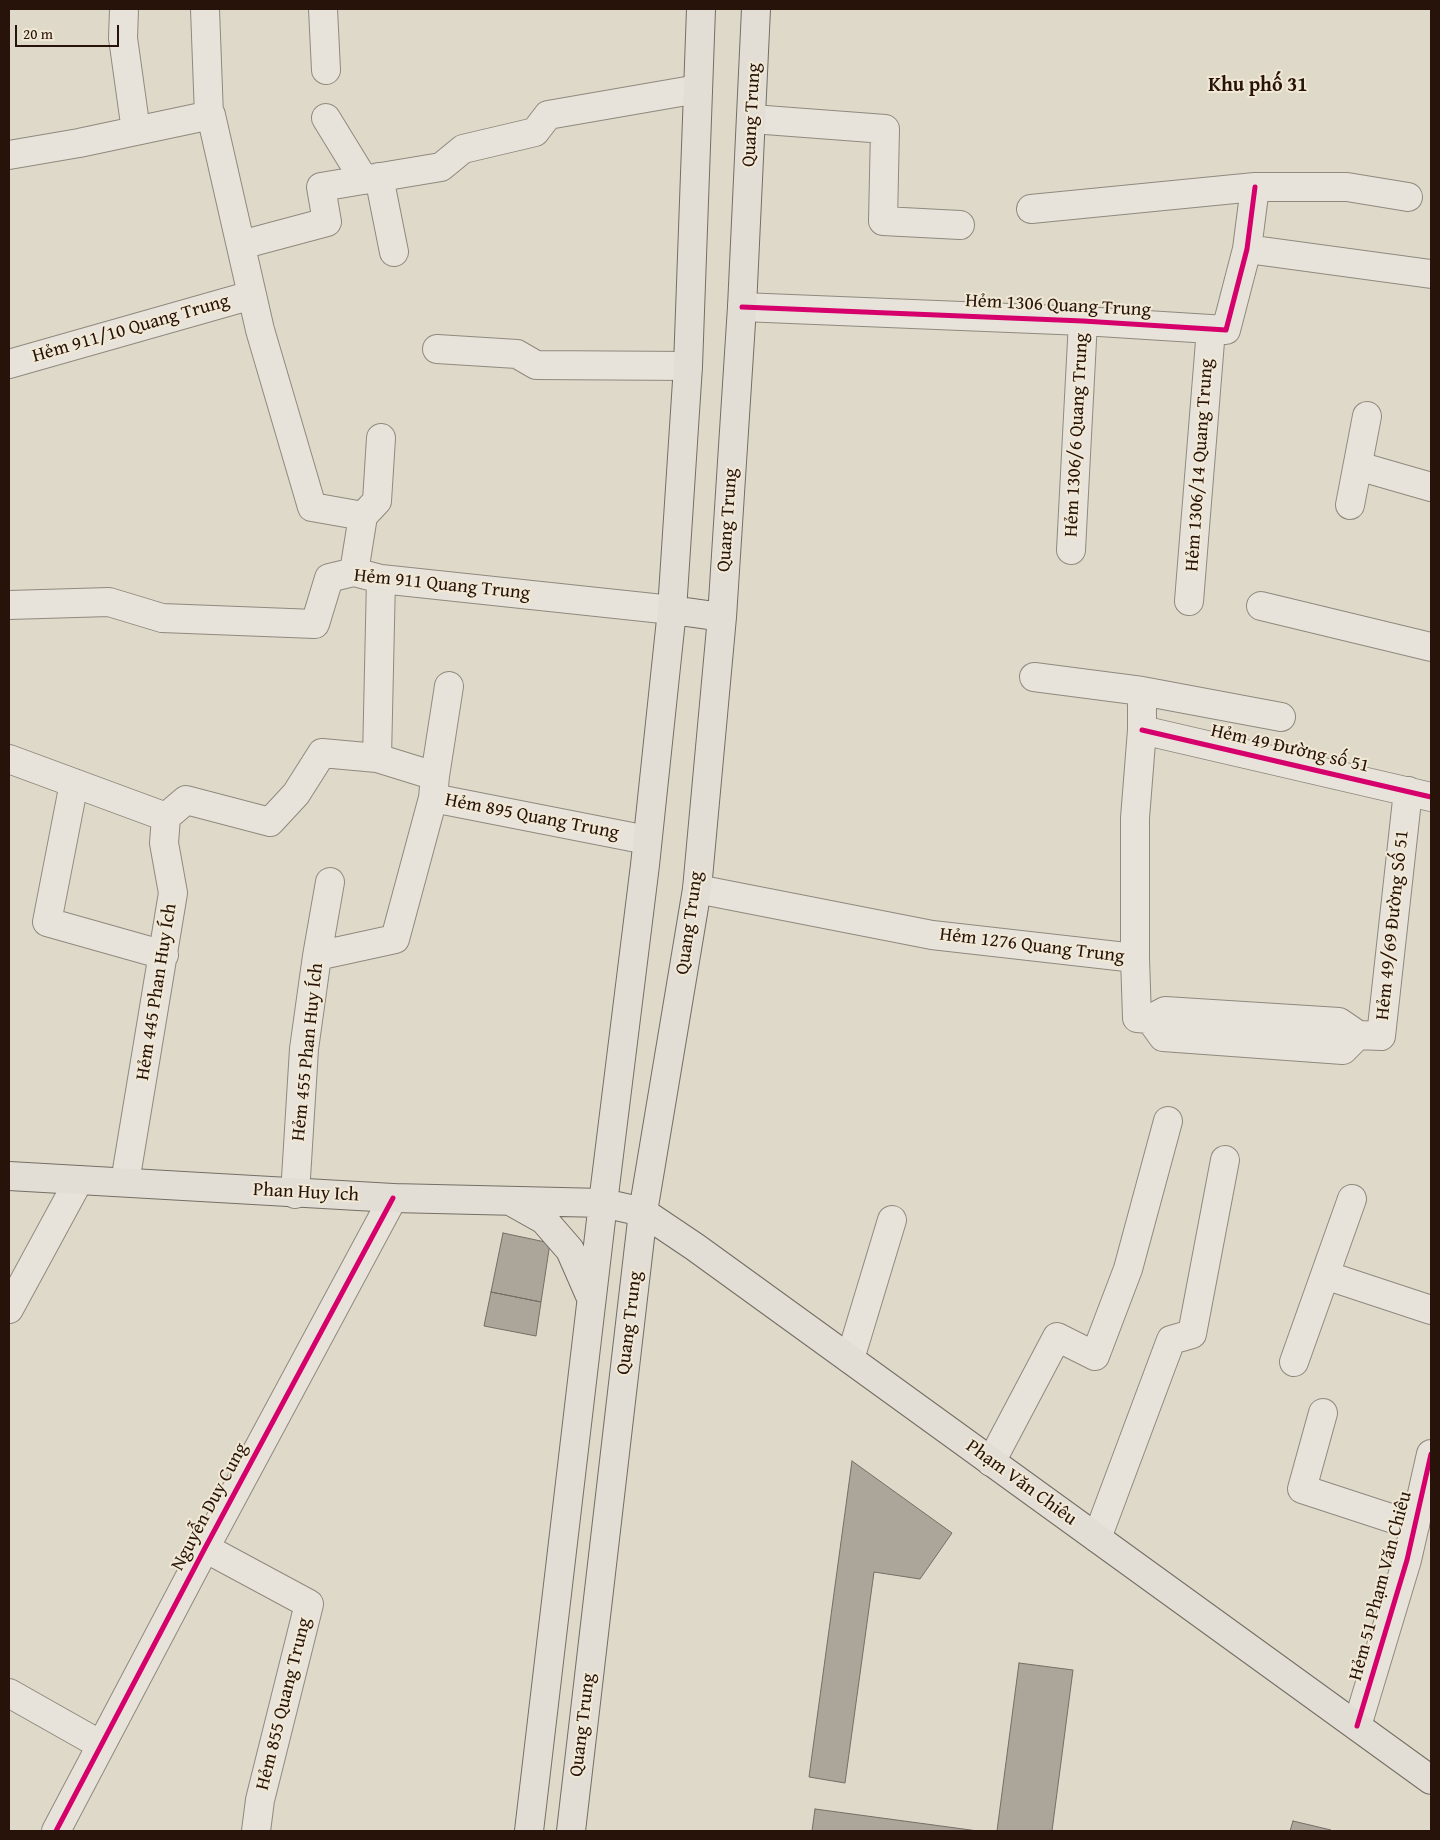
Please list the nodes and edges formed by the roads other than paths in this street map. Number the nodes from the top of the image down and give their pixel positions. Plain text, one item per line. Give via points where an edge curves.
1 (124, 9) edge
2 (205, 9) edge
3 (323, 9) edge
4 (701, 9) edge
5 (756, 9) edge
6 (326, 70) dead end
7 (698, 89) junction
8 (209, 116) junction
9 (326, 118) dead end
10 (752, 119) junction
11 (136, 131) junction
12 (9, 155) edge
13 (372, 179) junction
14 (1255, 187) junction
15 (1408, 197) dead end
16 (1032, 209) dead end
17 (960, 225) dead end
18 (241, 245) junction
19 (1247, 249) junction
20 (394, 252) dead end
21 (1431, 274) edge
22 (252, 294) junction
23 (742, 307) junction
24 (1083, 321) junction
25 (1211, 329) junction
26 (437, 349) dead end
27 (9, 364) edge
28 (688, 366) junction
29 (1367, 416) dead end
30 (381, 438) dead end
31 (1358, 466) junction
32 (1431, 486) edge
33 (1350, 505) dead end
34 (363, 516) junction
35 (1071, 550) dead end
36 (354, 572) junction
37 (381, 579) junction
38 (1189, 601) dead end
39 (9, 605) edge
40 (1261, 606) dead end
41 (672, 610) junction
42 (722, 617) junction
43 (1431, 644) edge
44 (1034, 677) dead end
45 (448, 686) dead end
46 (1142, 692) junction
47 (1281, 718) dead end
48 (1142, 730) junction
49 (377, 758) junction
50 (9, 759) edge
51 (74, 783) junction
52 (434, 787) junction
53 (1419, 794) edge
54 (166, 817) junction
55 (648, 840) junction
56 (330, 882) dead end
57 (697, 890) junction
58 (164, 954) junction
59 (317, 956) junction
60 (1135, 958) junction
61 (1168, 1121) dead end
62 (1225, 1160) dead end
63 (9, 1176) edge
64 (79, 1180) junction
65 (126, 1182) junction
66 (295, 1194) junction
67 (393, 1198) junction
68 (1352, 1199) dead end
69 (508, 1200) junction
70 (603, 1202) junction
71 (644, 1212) junction
72 (892, 1220) dead end
73 (1325, 1275) junction
74 (591, 1299) junction
75 (9, 1309) edge
76 (1431, 1310) edge
77 (850, 1359) junction
78 (1294, 1362) dead end
79 (1323, 1413) dead end
80 (1431, 1454) edge
81 (991, 1462) junction
82 (1415, 1526) junction
83 (1097, 1538) junction
84 (205, 1548) junction
85 (9, 1693) edge
86 (1357, 1726) junction
87 (100, 1745) junction
88 (1431, 1780) edge
89 (56, 1831) edge
90 (256, 1831) edge
91 (530, 1831) edge
92 (571, 1831) edge

1 - 11 street via 123,38
2 - 8 street, Hẻm 911/10 Quang Trung
3 - 6 street
4 - 7 main road
5 - 10 main road, Quang Trung
7 - 13 street via 548,115 535,132 463,149 441,167
7 - 28 main road
8 - 11 street
8 - 18 street, Hẻm 911/10 Quang Trung via 214,125
9 - 13 street
10 - 17 street via 886,129 883,221
10 - 23 main road, Quang Trung
11 - 12 street
13 - 18 street via 321,187 327,222
13 - 20 street
14 - 15 street via 1347,187
14 - 16 street
14 - 19 street, Hẻm 1306 Quang Trung
18 - 22 street, Hẻm 911/10 Quang Trung
19 - 21 street
19 - 25 street, Hẻm 1306 Quang Trung via 1226,330
22 - 27 street, Hẻm 911/10 Quang Trung
22 - 34 street, Hẻm 911/10 Quang Trung via 312,507
23 - 24 street, Hẻm 1306 Quang Trung
23 - 42 main road, Quang Trung
24 - 25 street, Hẻm 1306 Quang Trung
24 - 35 street, Hẻm 1306/6 Quang Trung
25 - 38 street, Hẻm 1306/14 Quang Trung
26 - 28 street via 516,354 536,365
28 - 41 main road
29 - 31 street
30 - 34 street via 377,501
31 - 32 street
31 - 33 street
34 - 36 street
36 - 37 street, Hẻm 911 Quang Trung
36 - 39 street, Hẻm 911 Quang Trung via 330,578 315,624 162,618 109,602
37 - 41 street, Hẻm 911 Quang Trung
37 - 49 street
40 - 43 street
41 - 42 main road
41 - 55 main road
42 - 57 main road, Quang Trung
44 - 46 street
45 - 52 street
46 - 47 street
46 - 48 street, Hẻm 1276 Quang Trung
48 - 53 street, Hẻm 49 Đường số 51
48 - 60 street, Hẻm 1276 Quang Trung via 1135,818
49 - 52 street
49 - 54 street via 322,753 296,794 270,822 186,800
50 - 51 street
51 - 54 street
51 - 58 street via 48,922
52 - 55 street, Hẻm 895 Quang Trung
52 - 59 street, Hẻm 895 Quang Trung via 395,939
53 - 60 street, Hẻm 49/69 Đường Số 51 via 1369,1036 1339,1022 1260,1031 1165,1010 1150,1019 1137,1018
54 - 58 street, Hẻm 445 Phan Huy Ích via 164,844 173,893
55 - 70 main road
56 - 59 street, Hẻm 455 Phan Huy Ích
57 - 60 street, Hẻm 1276 Quang Trung via 932,934
57 - 71 main road, Quang Trung
58 - 65 street, Hẻm 445 Phan Huy Ích
59 - 66 street, Hẻm 455 Phan Huy Ích via 304,1049
61 - 81 street via 1128,1269 1095,1356 1057,1337
62 - 83 street via 1192,1334 1171,1340
63 - 64 main road, Phan Huy Ich
64 - 65 main road, Phan Huy Ich
64 - 75 street
65 - 66 main road, Phan Huy Ich
66 - 67 main road, Phan Huy Ich
67 - 69 main road, Phan Huy Ich
67 - 84 street, Nguyễn Duy Cung
68 - 73 street
69 - 70 main road, Phan Huy Ich
69 - 74 main road via 544,1220 570,1250
70 - 71 main road, Phạm Văn Chiêu
70 - 74 main road
71 - 77 main road, Phạm Văn Chiêu
71 - 92 main road, Quang Trung
72 - 77 street
73 - 76 street
73 - 78 street
74 - 91 main road
77 - 81 main road, Phạm Văn Chiêu
79 - 82 street via 1302,1488
80 - 82 street, Hẻm 51 Phạm Văn Chiêu
81 - 83 main road, Phạm Văn Chiêu
82 - 86 street, Hẻm 51 Phạm Văn Chiêu
83 - 86 main road, Phạm Văn Chiêu
84 - 87 street, Nguyễn Duy Cung
84 - 90 street, Hẻm 855 Quang Trung via 309,1604 260,1800
85 - 87 street
86 - 88 main road, Phạm Văn Chiêu
87 - 89 street, Nguyễn Duy Cung

